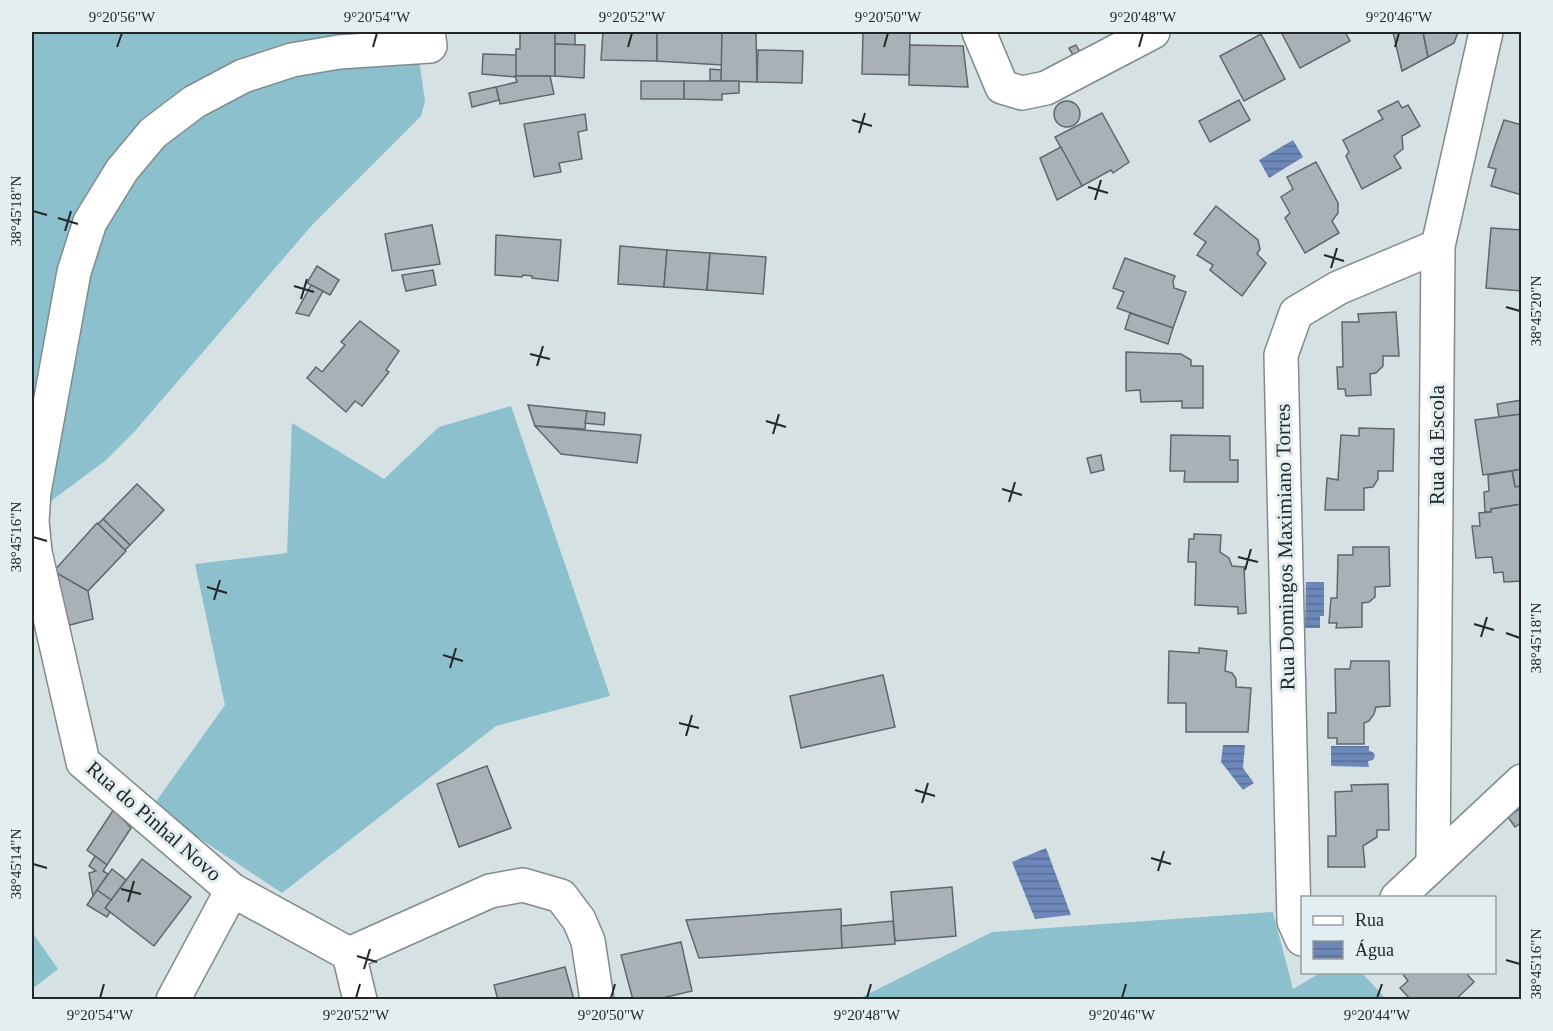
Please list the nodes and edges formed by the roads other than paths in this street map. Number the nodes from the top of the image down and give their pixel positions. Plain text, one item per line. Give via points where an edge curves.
1 (428, 32) edge
2 (979, 32) edge
3 (1153, 32) edge
4 (1486, 32) edge
5 (1438, 246) junction
6 (1521, 781) edge
7 (1433, 863) junction
8 (232, 890) junction
9 (1398, 896) edge
10 (1301, 937) edge
11 (349, 954) junction
12 (173, 999) edge
13 (360, 999) edge
14 (597, 999) edge

1 - 8 street, Rua do Pinhal Novo via 430,46 339,52 292,60 243,76 194,102 153,133 122,170 90,222 74,272 32,521 35,552 83,762
2 - 3 street via 1002,87 1022,93 1046,88
4 - 5 street, Rua da Escola
5 - 7 street, Rua da Escola
5 - 10 street, Rua Domingos Maximiano Torres via 1338,288 1296,313 1281,355 1294,921
6 - 7 street
7 - 9 street
8 - 11 street, Rua do Pinhal Novo
8 - 12 street
11 - 13 street
11 - 14 street via 490,891 523,885 561,896 579,920 588,941

